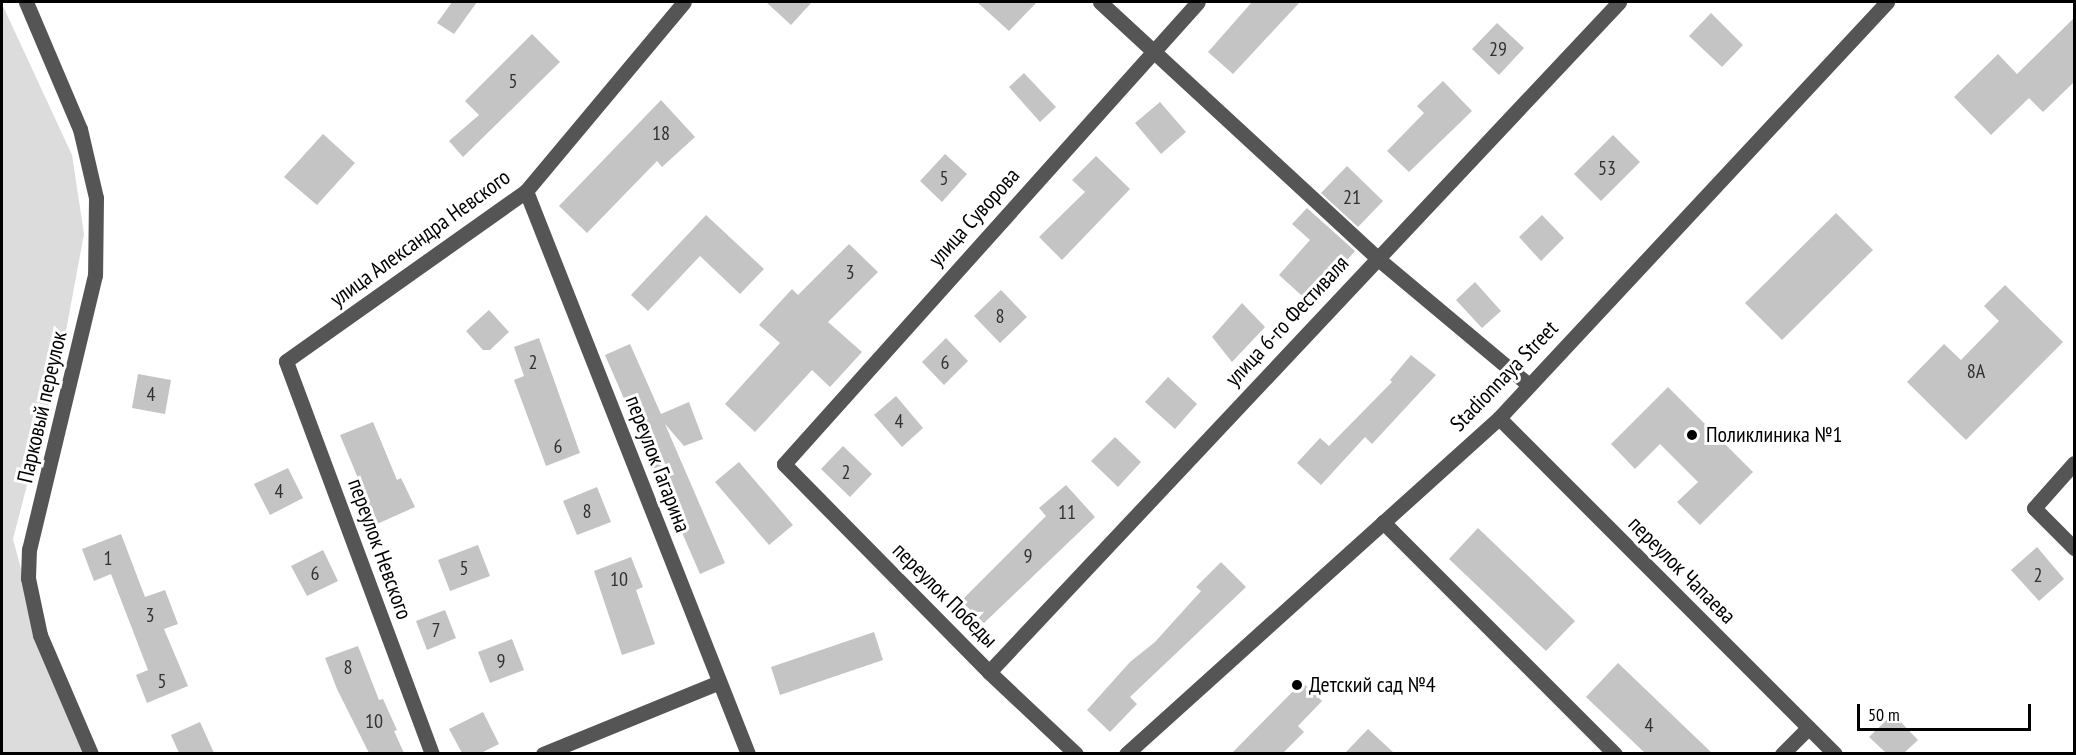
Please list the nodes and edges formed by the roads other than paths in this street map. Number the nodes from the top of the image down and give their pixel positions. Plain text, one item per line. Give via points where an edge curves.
1 (26, 2) edge
2 (684, 2) edge
3 (1100, 2) edge
4 (1198, 2) edge
5 (1619, 2) edge
6 (1887, 2) edge
7 (1153, 50) junction
8 (526, 191) junction
9 (1377, 258) junction
10 (286, 361) joint
11 (1529, 385) junction
12 (1499, 418) junction
13 (2074, 463) edge
14 (784, 464) joint
15 (1383, 522) junction
16 (2074, 548) edge
17 (989, 672) junction
18 (719, 682) junction
19 (1808, 728) junction
20 (91, 753) edge
21 (432, 753) edge
22 (543, 753) edge
23 (748, 753) edge
24 (1076, 753) edge
25 (1126, 753) edge
26 (1616, 753) edge
27 (1782, 753) edge
28 (1835, 753) edge

1 - 20 street, Парковый переулок via 90,159 99,239 95,275 30,549 28,578 40,635
2 - 8 street, улица Александра Невского
3 - 7 street
4 - 7 street, улица Суворова
5 - 9 street, улица 6-го Фестиваля
6 - 11 street, Stadionnaya Street
7 - 9 street
7 - 14 street, улица Суворова
8 - 10 street, улица Александра Невского
8 - 18 street, переулок Гагарина
9 - 11 street
9 - 17 street, улица 6-го Фестиваля
10 - 21 street, переулок Невского
11 - 12 street, Stadionnaya Street
12 - 15 street, Stadionnaya Street
12 - 19 street, переулок Чапаева
13 - 16 street via 2034,508
14 - 17 street, переулок Победы
15 - 25 street, Stadionnaya Street
15 - 26 street
17 - 24 street, переулок Победы
18 - 22 street
18 - 23 street, переулок Гагарина
19 - 27 street
19 - 28 street, переулок Чапаева

